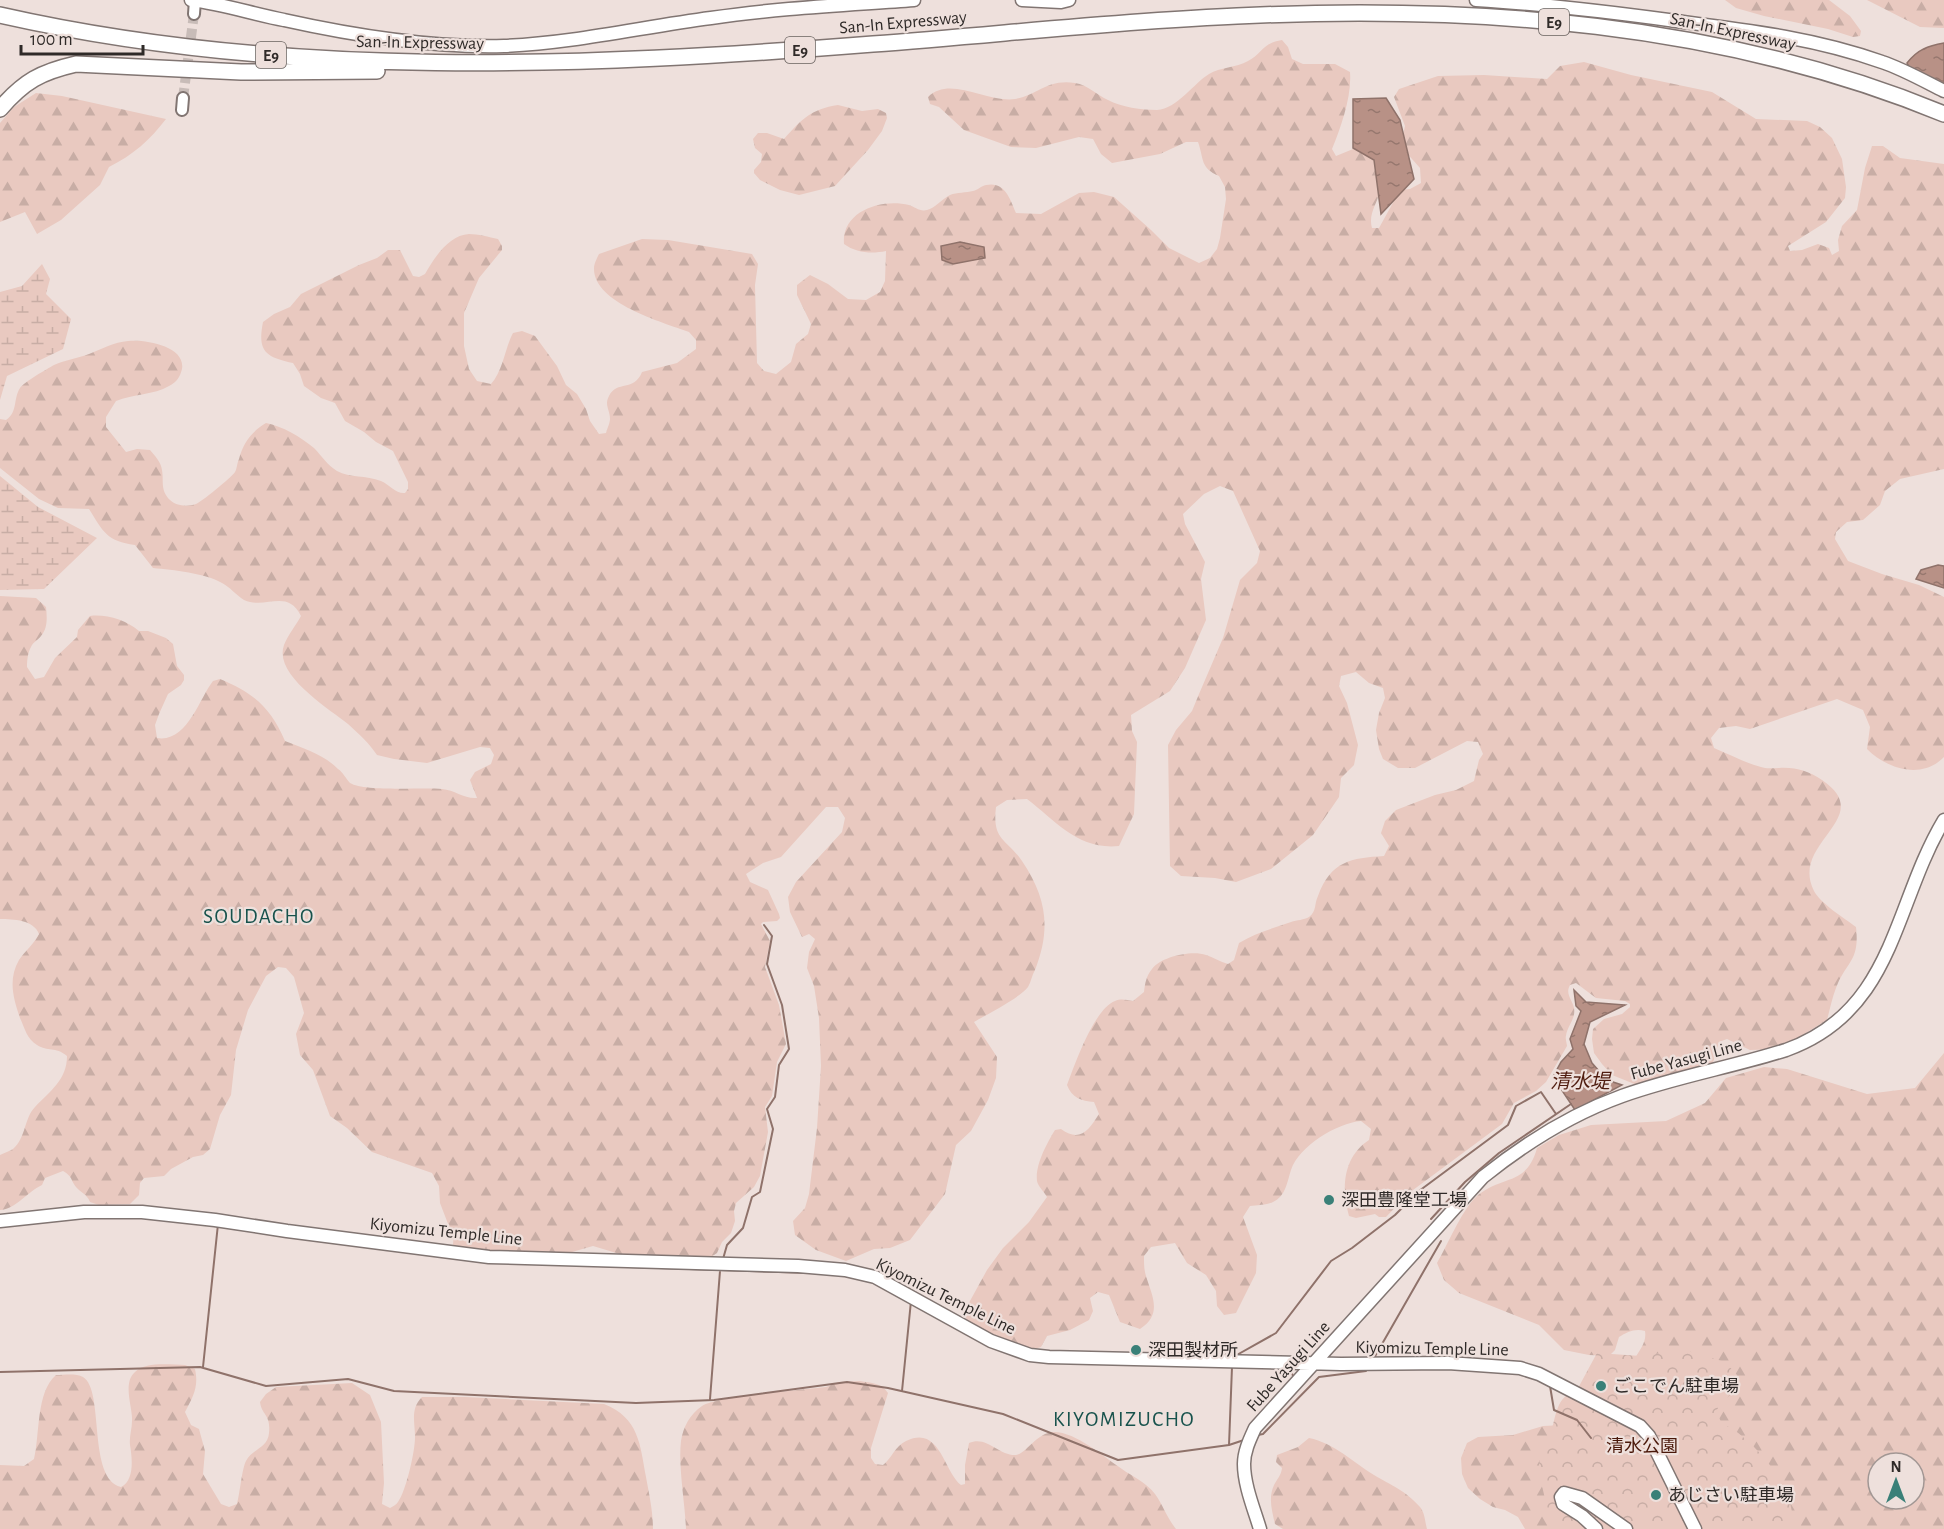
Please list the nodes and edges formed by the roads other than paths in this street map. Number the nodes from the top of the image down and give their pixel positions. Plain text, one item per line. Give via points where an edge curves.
1 (194, 0) edge
2 (914, 0) edge
3 (1022, 0) edge
4 (1070, 0) edge
5 (1476, 0) edge
6 (0, 7) edge
7 (194, 14) tunnel mouth
8 (0, 15) edge
9 (36, 23) junction
10 (545, 63) junction
11 (1944, 91) edge
12 (183, 98) tunnel mouth
13 (0, 109) edge
14 (182, 110) dead end
15 (1944, 114) edge
16 (1944, 820) edge
17 (0, 1221) edge
18 (1314, 1363) junction
19 (1260, 1529) edge
20 (1596, 1529) edge
21 (1626, 1529) edge
22 (1695, 1529) edge

1 - 2 main road via 345,33 503,46 609,35 712,18
1 - 7 street
3 - 4 main road
5 - 11 main road via 1610,11 1818,42 1885,63
6 - 9 highway via 20,11
8 - 9 highway, San-In Expressway / E9
9 - 10 highway, San-In Expressway / E9 via 179,46 261,54 396,62
10 - 13 highway via 323,72 76,64 34,77
10 - 15 highway, San-In Expressway / E9 via 791,50 1152,21 1402,13 1497,17 1685,39 1811,68
12 - 14 street
16 - 18 main road, Fube Yasugi Line via 1879,970 1858,1001 1837,1022 1816,1037 1786,1050 1622,1096 1560,1125 1513,1153 1483,1177
17 - 18 main road, Kiyomizu Temple Line via 84,1212 142,1212 489,1257 845,1270 875,1278 991,1341 1030,1355
18 - 19 main road, Fube Yasugi Line via 1255,1428 1248,1445 1244,1464
18 - 22 main road, Kiyomizu Temple Line via 1472,1365 1520,1368 1539,1374 1640,1426 1649,1436
20 - 21 main road via 1563,1504 1564,1492 1582,1498

